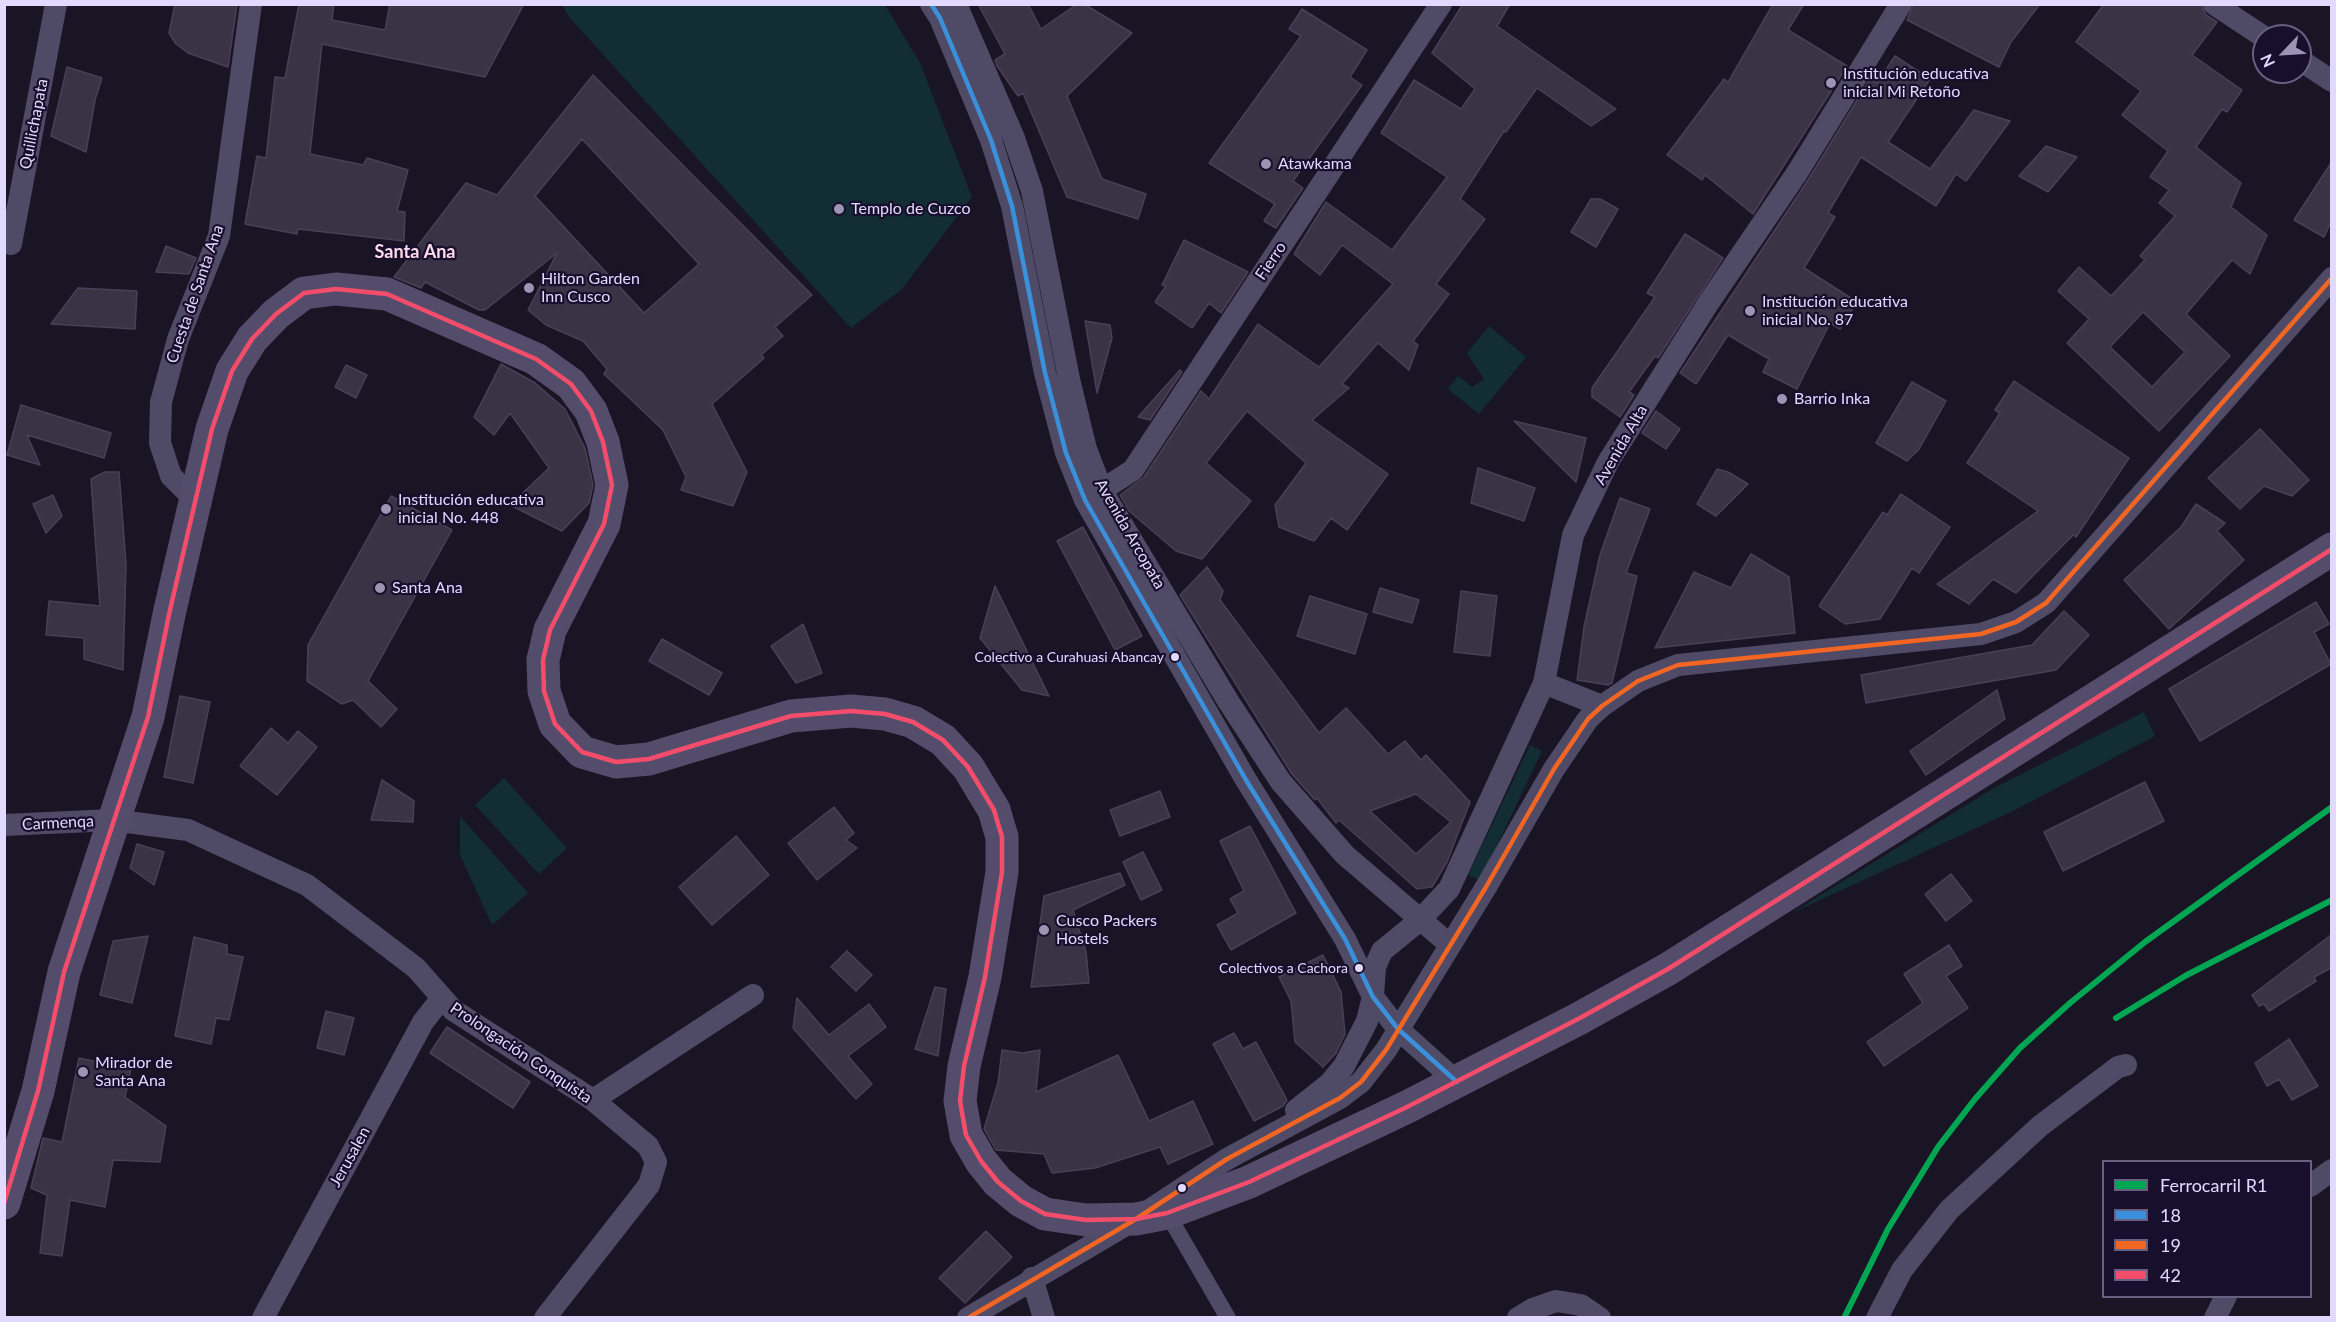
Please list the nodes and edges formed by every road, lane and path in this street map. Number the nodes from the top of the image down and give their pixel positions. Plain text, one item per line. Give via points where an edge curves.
1 (56, 4) edge
2 (251, 4) edge
3 (932, 4) edge
4 (957, 4) edge
5 (1440, 4) edge
6 (1901, 4) edge
7 (2214, 4) edge
8 (2252, 29) edge
9 (2312, 69) edge
10 (2328, 81) edge
11 (11, 244) dead end
12 (2331, 278) edge
13 (1094, 495) junction
14 (196, 501) junction
15 (2331, 549) edge
16 (1544, 683) junction
17 (1602, 706) junction
18 (112, 820) junction
19 (4, 825) edge
20 (1420, 920) junction
21 (1449, 944) junction
22 (753, 995) dead end
23 (1373, 997) junction
24 (441, 999) junction
25 (1398, 1029) junction
26 (2126, 1065) dead end
27 (1457, 1082) junction
28 (593, 1100) junction
29 (1260, 1140) junction
30 (2331, 1170) edge
31 (2312, 1184) edge
32 (4, 1203) edge
33 (1151, 1216) junction
34 (1032, 1278) junction
35 (2225, 1298) edge
36 (1586, 1313) edge
37 (262, 1317) edge
38 (546, 1317) edge
39 (968, 1317) edge
40 (1044, 1317) edge
41 (1228, 1317) edge
42 (1518, 1317) edge
43 (1877, 1317) edge
44 (2216, 1317) edge

1 - 11 street, Quillichapata
2 - 14 street, Cuesta de Santa Ana via 219,236 178,339 161,402 160,443 171,476
3 - 13 street, Avenida Arcopata via 992,140 1012,206 1045,373 1066,453
4 - 13 street, Avenida Arcopata via 1014,138 1032,191
5 - 13 street, Fierro via 1133,470
6 - 16 street, Avenida Alta via 1797,174 1709,302 1608,462 1573,536
7 - 8 street
9 - 10 street
12 - 17 street via 2046,603 2016,622 1981,634 1677,665 1638,681
13 - 20 street, Avenida Arcopata via 1281,782 1345,855
13 - 23 street, Avenida Arcopata via 1246,780 1345,939
14 - 18 main road via 148,717
14 - 33 main road via 212,429 232,371 252,339 304,293 336,289 387,294 503,342 571,384 591,411 603,442 612,485 604,524 550,630 544,653 544,691 555,724 582,752 616,762 649,759 791,717 850,711 885,714 913,722 943,741 968,767 994,810 1002,837 1002,872 985,977 964,1066 960,1101 966,1135 998,1182 1045,1214 1086,1220
15 - 27 main road via 1668,969
16 - 17 street
16 - 20 street, Avenida Alta via 1449,889
17 - 21 street via 1588,719 1554,769
18 - 19 street, Carmenqa
18 - 24 street, Prolongación Conquista via 188,830 308,885 416,968
18 - 32 main road via 64,972 38,1091
20 - 21 street, Avenida Arcopata
20 - 23 street, Avenida Alta via 1382,951 1375,967
21 - 25 street
22 - 28 street
23 - 25 street, Avenida Arcopata
23 - 29 street, Avenida Alta via 1367,1021 1344,1066 1330,1083
24 - 28 street, Prolongación Conquista
24 - 37 street, Jerusalen via 423,1022
25 - 27 street, Avenida Arcopata
25 - 29 street via 1361,1082 1340,1098
26 - 43 street via 2040,1126 1949,1210 1902,1270
27 - 33 main road via 1249,1182
28 - 38 street, Prolongación Conquista via 648,1146 656,1162 649,1185
29 - 33 street
30 - 31 street
33 - 34 street
33 - 41 street
34 - 39 street
34 - 40 street
35 - 44 street
36 - 42 street via 1556,1301

